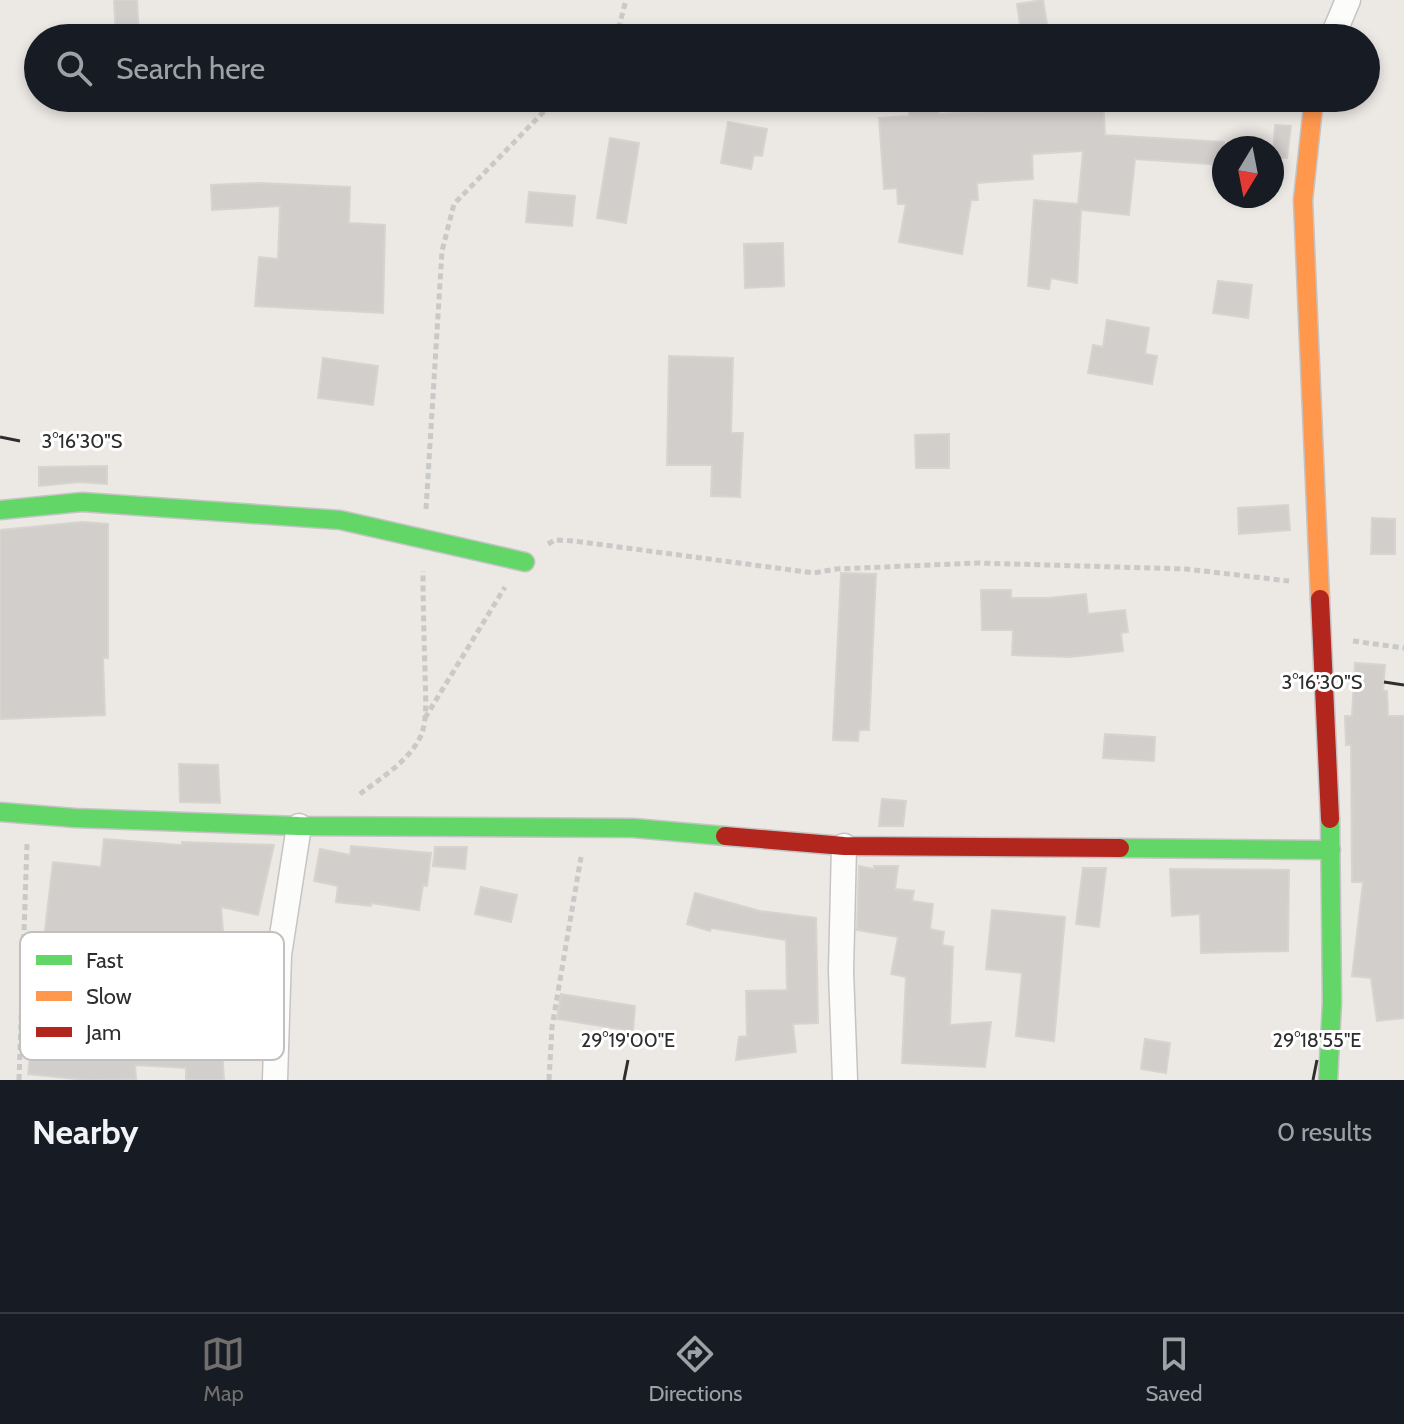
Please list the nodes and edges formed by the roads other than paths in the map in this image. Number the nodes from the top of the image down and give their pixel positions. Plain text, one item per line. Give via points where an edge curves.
1 (1348, 0) edge
2 (1338, 24) edge
3 (1312, 112) edge
4 (0, 510) edge
5 (525, 562) road end
6 (0, 812) edge
7 (299, 826) junction
8 (844, 846) junction
9 (1331, 850) junction
10 (283, 932) edge
11 (276, 1060) edge
12 (275, 1080) edge
13 (845, 1080) edge
14 (1328, 1080) edge

1 - 2 street
3 - 9 street via 1303,200
4 - 5 street via 82,502 340,520
6 - 7 street
7 - 8 street via 633,828
7 - 10 street
8 - 9 street
8 - 13 street
9 - 14 street
11 - 12 street

